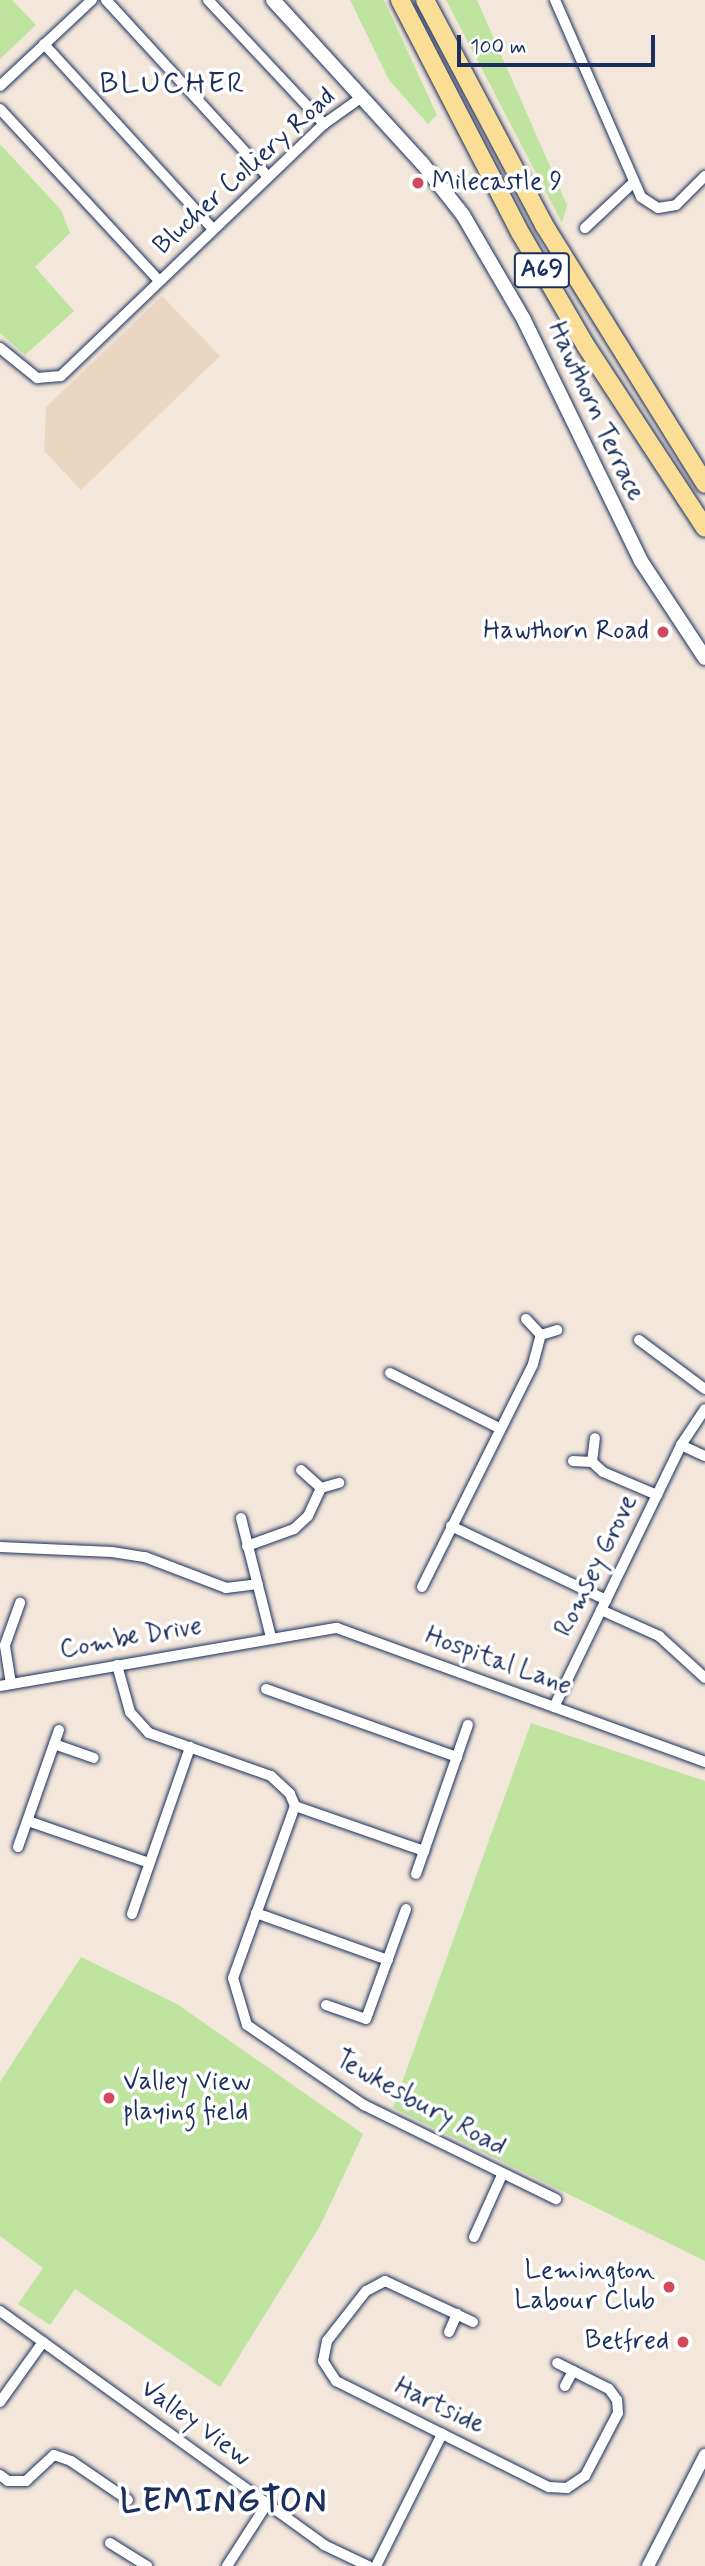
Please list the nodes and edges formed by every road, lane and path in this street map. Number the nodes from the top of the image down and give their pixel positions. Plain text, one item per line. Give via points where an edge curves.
1 (92, 0) edge
2 (106, 0) edge
3 (208, 0) edge
4 (273, 0) edge
5 (400, 0) edge
6 (425, 0) edge
7 (555, 0) edge
8 (44, 44) junction
9 (0, 86) edge
10 (362, 97) junction
11 (0, 109) edge
12 (324, 124) junction
13 (705, 176) edge
14 (268, 177) junction
15 (634, 182) junction
16 (585, 228) dead end
17 (214, 229) junction
18 (159, 281) junction
19 (0, 348) edge
20 (705, 484) edge
21 (705, 528) edge
22 (705, 658) edge
23 (526, 1319) dead end
24 (557, 1330) dead end
25 (541, 1335) junction
26 (639, 1340) dead end
27 (390, 1373) dead end
28 (705, 1390) edge
29 (705, 1409) edge
30 (499, 1427) junction
31 (595, 1438) dead end
32 (681, 1445) junction
33 (705, 1456) edge
34 (573, 1461) dead end
35 (592, 1462) junction
36 (301, 1470) dead end
37 (339, 1483) dead end
38 (321, 1488) junction
39 (657, 1495) junction
40 (240, 1518) dead end
41 (451, 1526) junction
42 (247, 1546) junction
43 (0, 1547) edge
44 (258, 1584) junction
45 (422, 1587) dead end
46 (20, 1603) dead end
47 (604, 1605) junction
48 (271, 1637) junction
49 (117, 1665) junction
50 (705, 1678) edge
51 (5, 1685) edge
52 (266, 1689) dead end
53 (554, 1707) junction
54 (468, 1725) dead end
55 (59, 1730) dead end
56 (54, 1744) junction
57 (190, 1746) junction
58 (457, 1757) junction
59 (94, 1758) dead end
60 (705, 1762) edge
61 (295, 1806) junction
62 (27, 1821) junction
63 (18, 1847) dead end
64 (424, 1851) junction
65 (149, 1863) junction
66 (416, 1874) dead end
67 (406, 1909) dead end
68 (256, 1913) junction
69 (132, 1914) dead end
70 (388, 1960) junction
71 (326, 2005) dead end
72 (502, 2175) junction
73 (556, 2199) dead end
74 (474, 2237) dead end
75 (0, 2311) edge
76 (457, 2314) junction
77 (473, 2322) dead end
78 (449, 2332) dead end
79 (43, 2342) junction
80 (557, 2363) dead end
81 (573, 2371) junction
82 (565, 2386) dead end
83 (0, 2402) edge
84 (442, 2434) junction
85 (705, 2455) edge
86 (0, 2475) edge
87 (128, 2500) dead end
88 (267, 2504) junction
89 (110, 2543) dead end
90 (147, 2566) edge
91 (227, 2566) edge
92 (368, 2566) edge
93 (376, 2566) edge
94 (648, 2566) edge

1 - 8 street
2 - 14 street
3 - 12 street
4 - 10 main road, Hawthorn Terrace
5 - 21 highway, A69 via 527,245 586,346
6 - 20 highway, A69 via 544,225 656,412
7 - 15 street
8 - 9 street
8 - 17 street
10 - 12 street, Blucher Colliery Road
10 - 22 main road, Hawthorn Terrace via 438,184 495,267 629,539
11 - 18 street, Blucher Colliery Road
12 - 14 street, Blucher Colliery Road
13 - 15 street via 676,205 666,208 646,202
14 - 17 street, Blucher Colliery Road
15 - 16 street
17 - 18 street, Blucher Colliery Road
18 - 19 street, Blucher Colliery Road via 61,376 37,378
23 - 25 street
24 - 25 street
25 - 30 street via 533,1364
26 - 28 street
27 - 30 street
29 - 32 street, Romsey Grove
30 - 41 street
31 - 35 street
32 - 33 street
32 - 39 street, Romsey Grove
34 - 35 street
35 - 39 street via 603,1472
36 - 38 street
37 - 38 street
38 - 42 street via 308,1516 294,1529
39 - 47 street, Romsey Grove
40 - 42 street
41 - 45 street
41 - 47 street
42 - 44 street
43 - 44 street via 112,1552 145,1557 226,1588
44 - 48 street
46 - 51 street via 5,1646
47 - 50 street via 659,1636
47 - 53 street, Romsey Grove
48 - 49 street, Combe Drive
48 - 53 street, Hospital Lane via 337,1628
49 - 51 street, Combe Drive
49 - 57 street via 137,1722 149,1733
52 - 58 street
53 - 60 street, Hospital Lane
54 - 58 street
55 - 56 street
56 - 59 street
56 - 62 street
57 - 61 street via 271,1776 290,1794
57 - 65 street
58 - 64 street
61 - 64 street
61 - 68 street, Tewkesbury Road
62 - 63 street
62 - 65 street
64 - 66 street
65 - 69 street
67 - 70 street
68 - 70 street
68 - 72 street, Tewkesbury Road via 233,1979 247,2025 364,2105
70 - 71 street via 366,2019
72 - 73 street, Tewkesbury Road
72 - 74 street
75 - 79 street, Valley View
76 - 77 street, Hartside
76 - 78 street
76 - 84 street, Hartside via 385,2281 366,2291 327,2341 323,2361 336,2381
79 - 83 street
79 - 88 street, Valley View
80 - 81 street, Hartside
81 - 82 street
81 - 84 street, Hartside via 610,2389 618,2413 585,2476 567,2488 549,2487
84 - 93 street
85 - 94 street
86 - 87 street via 8,2481 26,2481 54,2455 71,2461
88 - 91 street
88 - 92 street, Valley View via 324,2545
89 - 90 street

